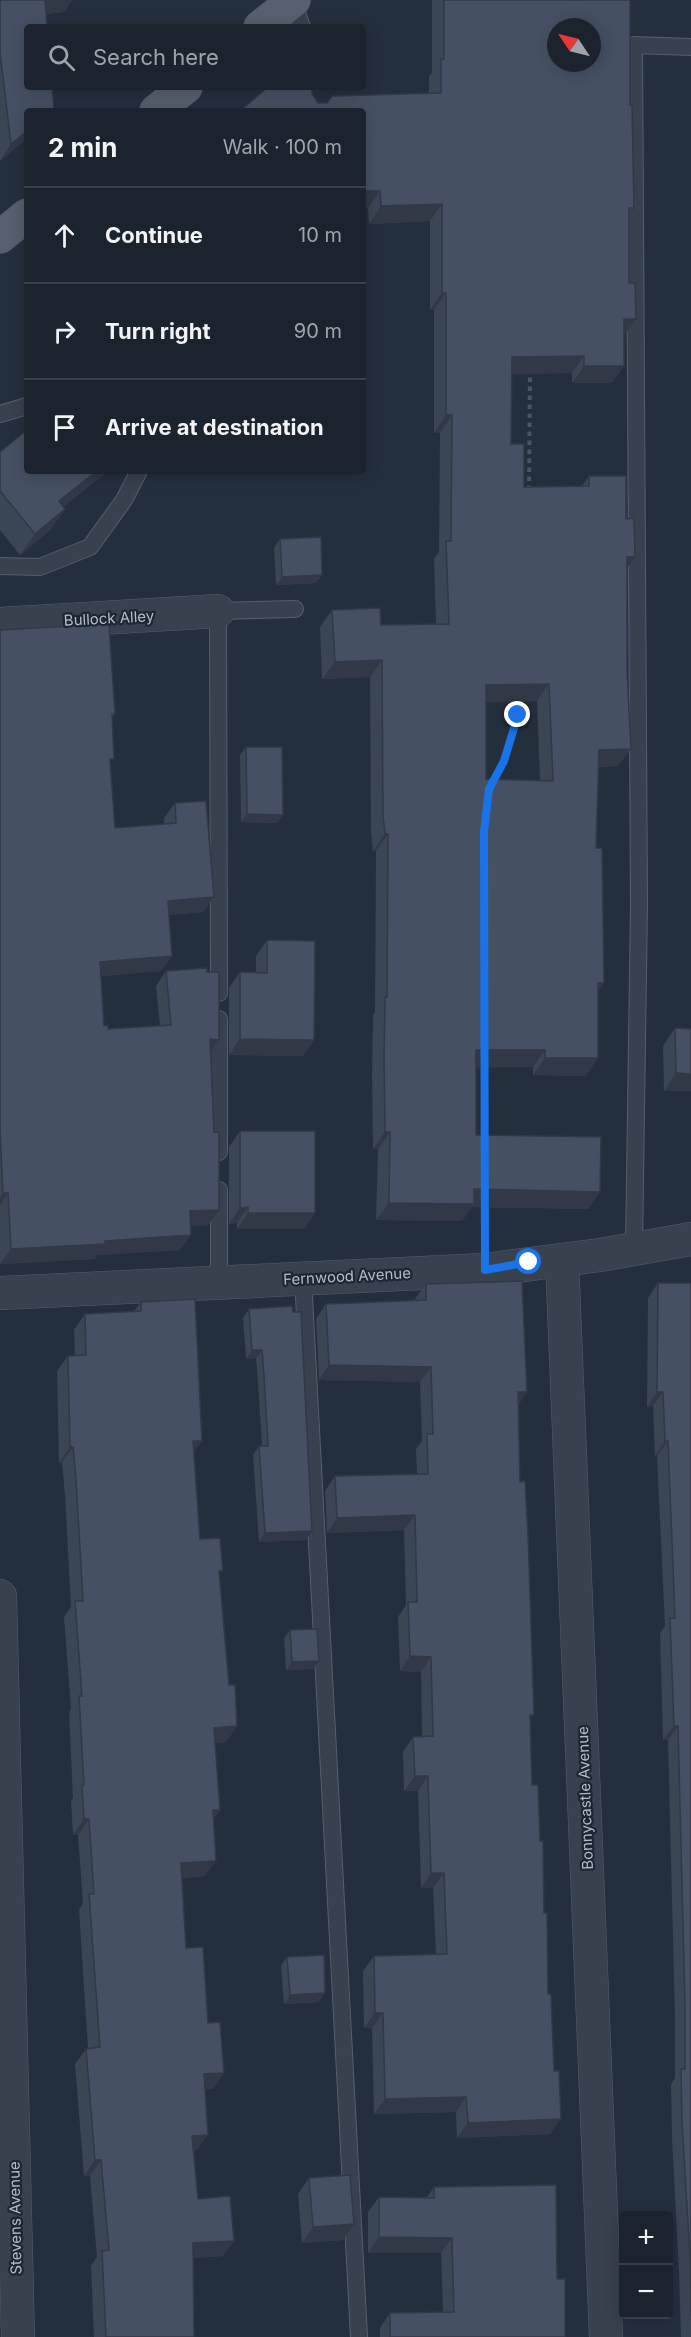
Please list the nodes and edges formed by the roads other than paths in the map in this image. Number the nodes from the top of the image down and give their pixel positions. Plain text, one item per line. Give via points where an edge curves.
1 (293, 0) edge
2 (264, 24) edge
3 (301, 24) edge
4 (691, 47) edge
5 (182, 90) edge
6 (160, 108) edge
7 (24, 217) edge
8 (0, 237) edge
9 (24, 407) edge
10 (0, 413) edge
11 (137, 474) edge
12 (0, 566) edge
13 (295, 609) dead end
14 (218, 611) junction
15 (0, 624) edge
16 (691, 1239) edge
17 (634, 1248) junction
18 (562, 1260) junction
19 (303, 1278) junction
20 (219, 1282) junction
21 (0, 1293) edge
22 (0, 1596) edge
23 (18, 2337) edge
24 (359, 2337) edge
25 (606, 2337) edge

1 - 2 main road
1 - 3 lane
4 - 17 lane via 634,45 639,904
5 - 6 main road
7 - 8 main road
9 - 10 lane
11 - 12 lane via 90,547 40,567
13 - 14 lane
14 - 15 street, Bullock Alley
14 - 20 lane
16 - 17 street, Fernwood Avenue
17 - 18 street, Fernwood Avenue
18 - 19 street, Fernwood Avenue via 485,1270
18 - 25 street, Bonnycastle Avenue
19 - 20 street, Fernwood Avenue
19 - 24 lane
20 - 21 street, Fernwood Avenue
22 - 23 street, Stevens Avenue

